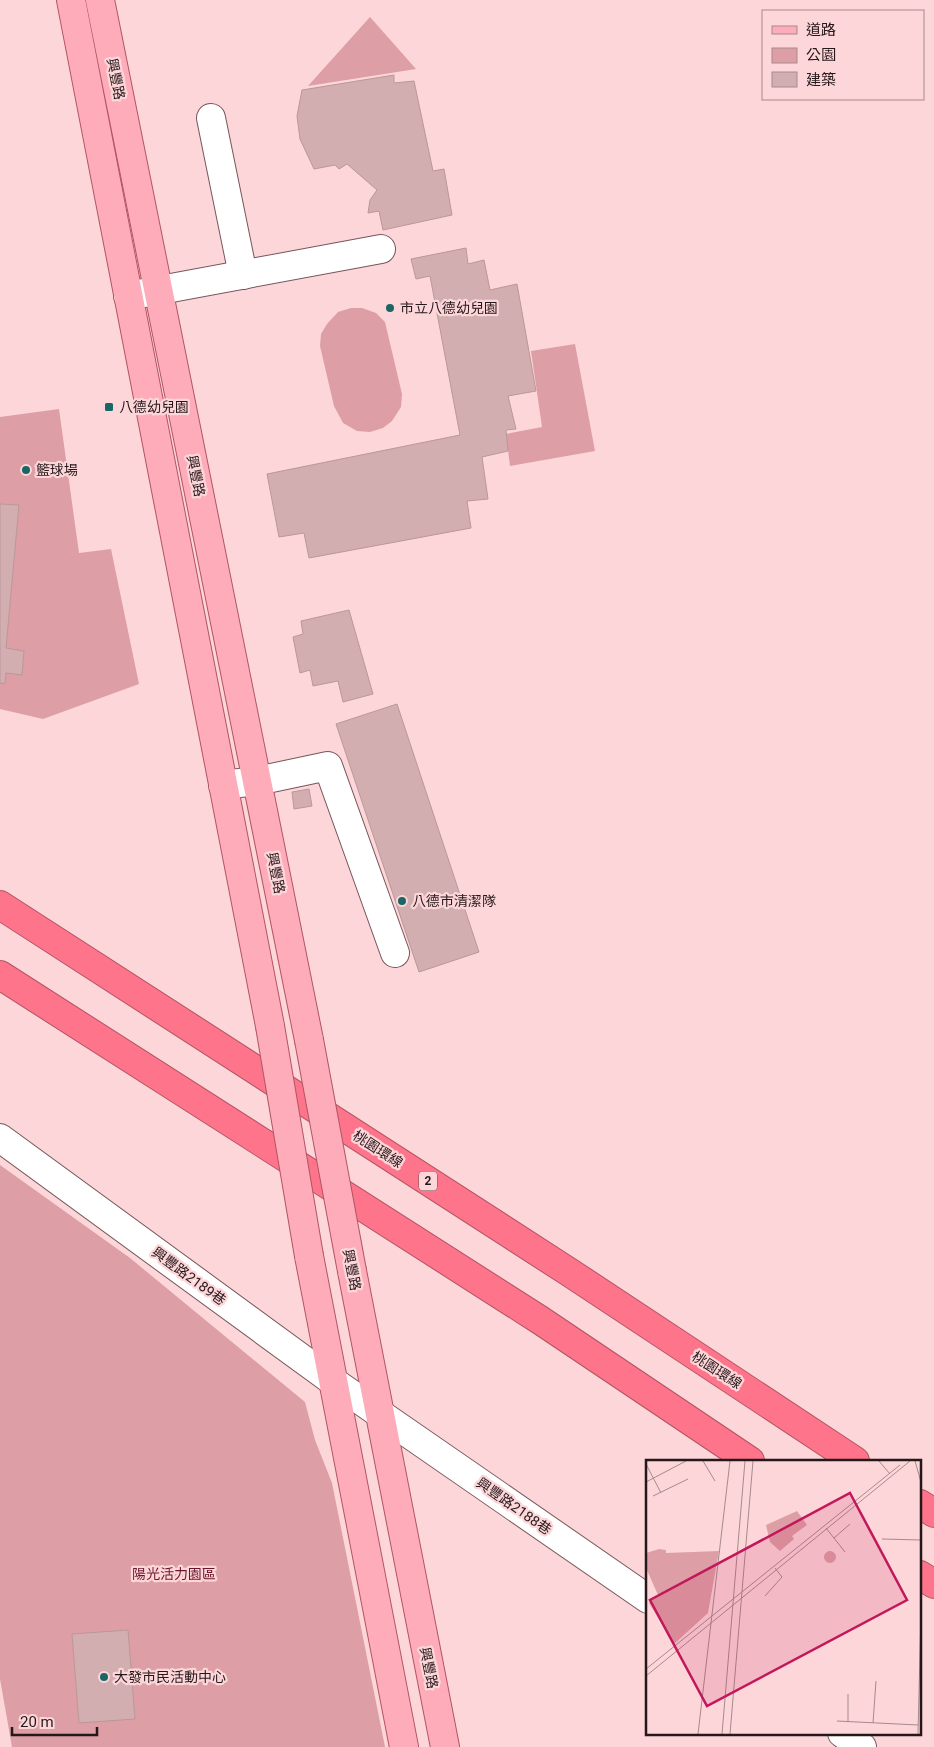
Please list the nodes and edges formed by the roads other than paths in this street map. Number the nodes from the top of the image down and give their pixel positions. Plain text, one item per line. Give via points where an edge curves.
1 (71, 0) edge
2 (100, 0) edge
3 (210, 118) dead end
4 (381, 249) dead end
5 (243, 274) junction
6 (158, 291) junction
7 (128, 296) junction
8 (257, 781) junction
9 (223, 786) junction
10 (0, 905) edge
11 (394, 953) dead end
12 (0, 975) edge
13 (0, 1138) edge
14 (334, 1382) junction
15 (380, 1413) junction
16 (749, 1460) edge
17 (853, 1460) edge
18 (922, 1505) edge
19 (934, 1513) edge
20 (922, 1576) edge
21 (934, 1584) edge
22 (646, 1597) edge
23 (843, 1734) edge
24 (404, 1747) edge
25 (445, 1747) edge
26 (862, 1747) edge

1 - 7 main road
2 - 6 main road, 興豐路
3 - 5 street
4 - 5 street
5 - 6 street
6 - 7 street
6 - 8 main road, 興豐路
7 - 9 main road
8 - 9 street
8 - 11 street via 328,766
8 - 15 main road, 興豐路, bridge
9 - 14 main road, bridge
10 - 17 highway, 桃園環線 / 2 via 560,1266
12 - 16 highway via 540,1320
13 - 14 street, 興豐路2189巷
14 - 15 street, 興豐路2189巷
14 - 24 main road
15 - 22 street, 興豐路2188巷
15 - 25 main road, 興豐路
18 - 19 highway
20 - 21 highway
23 - 26 street

